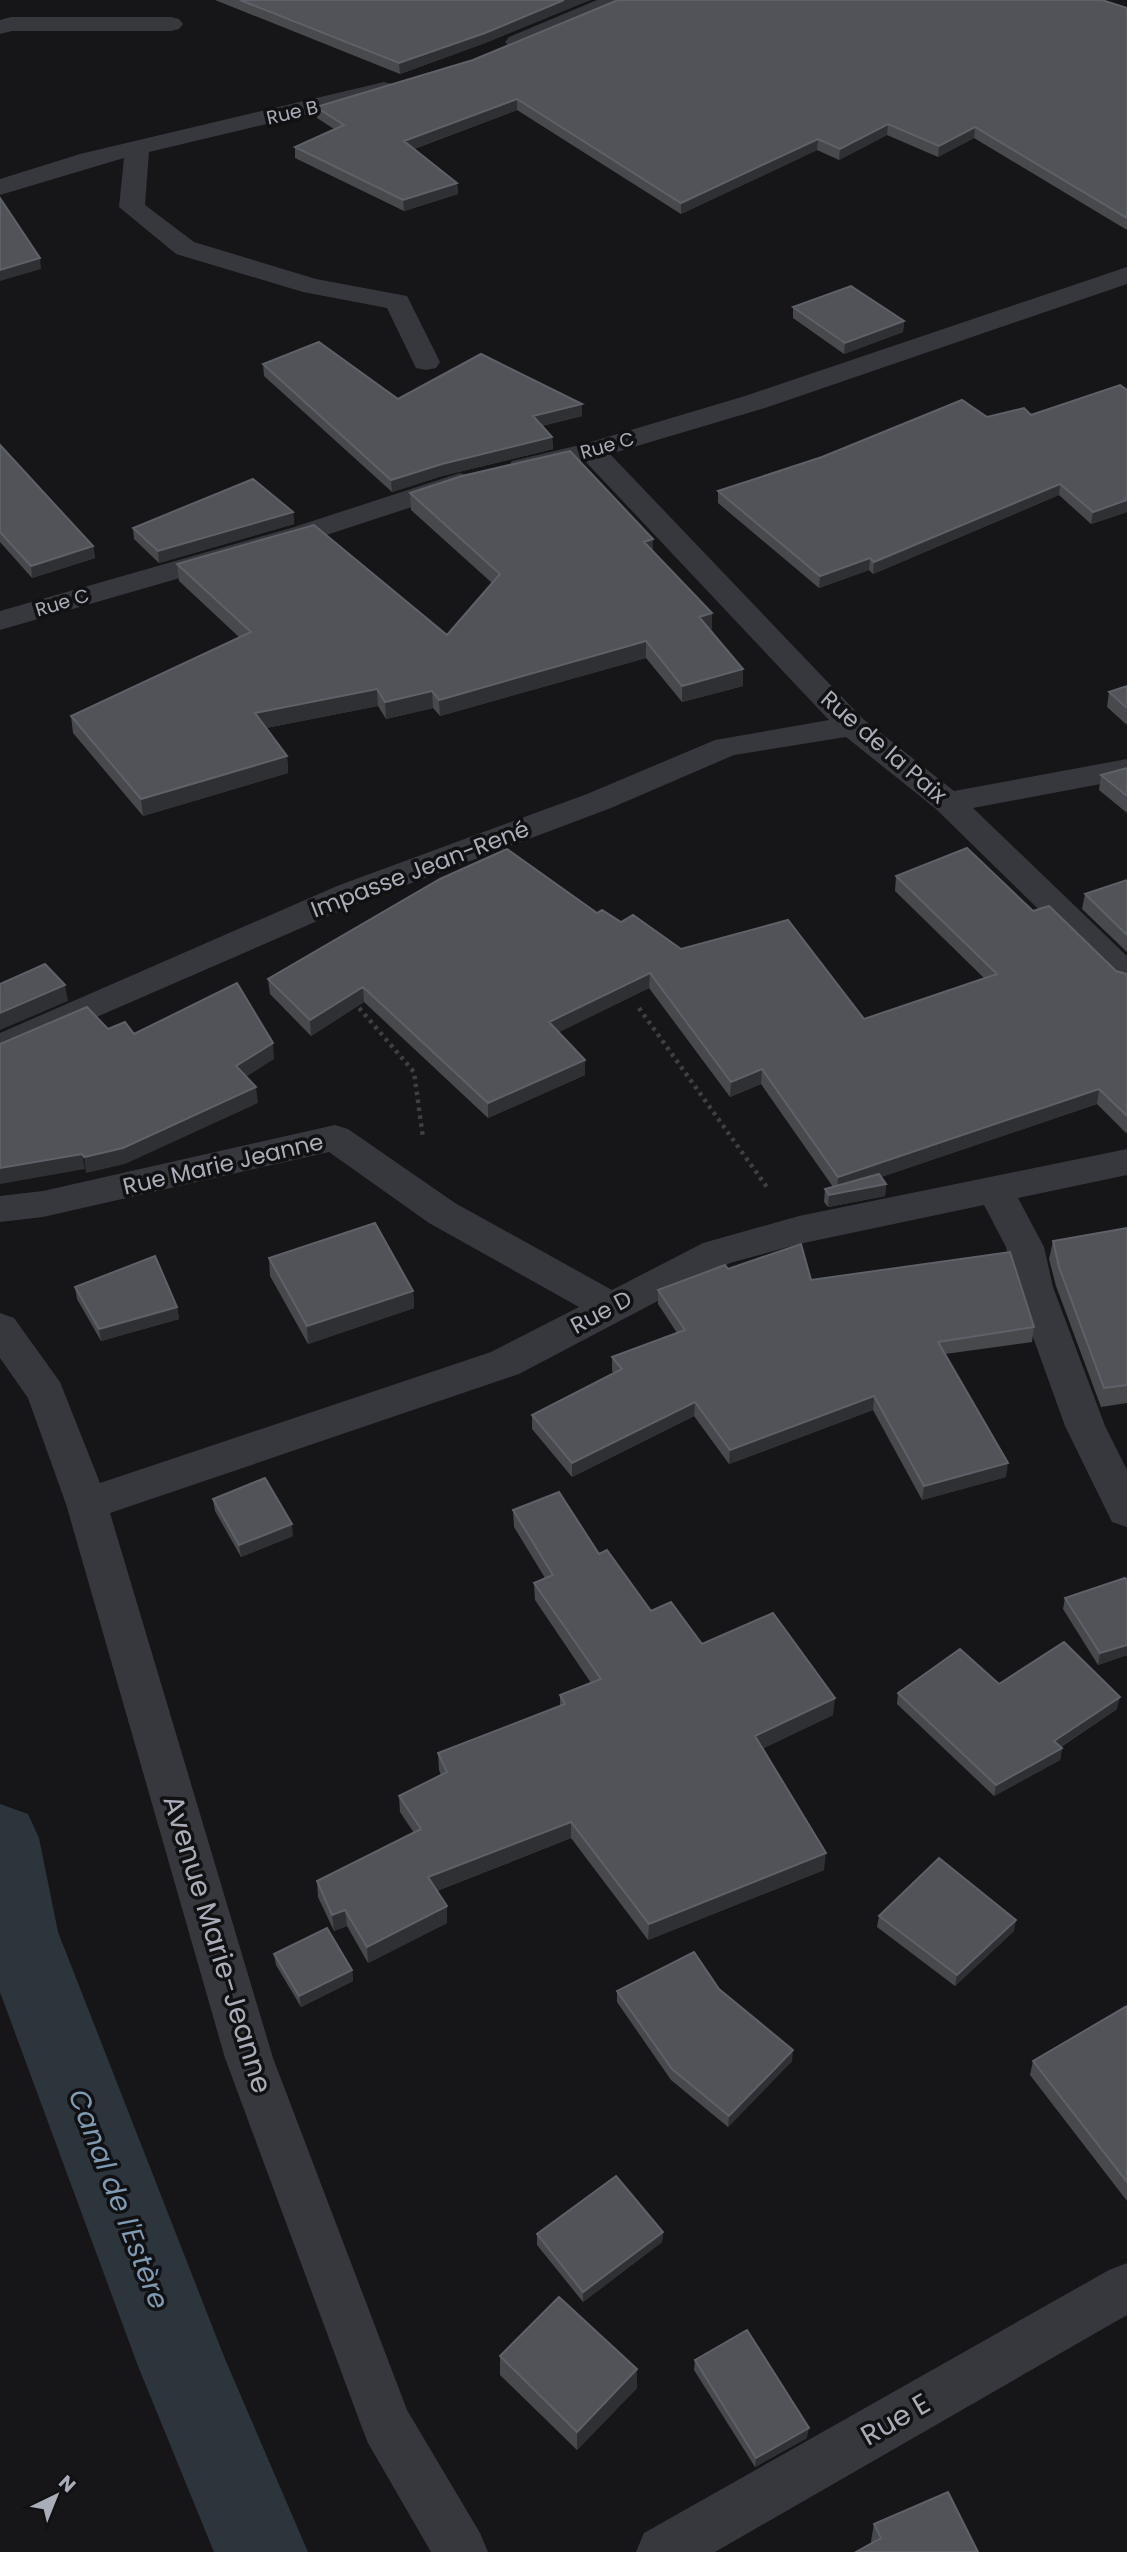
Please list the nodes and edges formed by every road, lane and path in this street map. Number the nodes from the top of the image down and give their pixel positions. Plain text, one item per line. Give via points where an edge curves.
1 (617, 0) edge
2 (171, 24) dead end
3 (0, 27) edge
4 (497, 50) edge
5 (405, 83) edge
6 (137, 148) junction
7 (0, 187) edge
8 (1127, 275) edge
9 (426, 362) dead end
10 (591, 451) junction
11 (0, 621) edge
12 (852, 726) junction
13 (1127, 769) edge
14 (948, 802) junction
15 (1127, 975) edge
16 (345, 992) edge
17 (639, 1008) dead end
18 (0, 1047) edge
19 (1127, 1162) edge
20 (995, 1190) junction
21 (433, 1206) junction
22 (0, 1209) edge
23 (799, 1230) junction
24 (610, 1307) junction
25 (0, 1328) edge
26 (87, 1504) junction
27 (1127, 1511) edge
28 (1127, 2287) edge
29 (461, 2552) edge
30 (663, 2552) edge

1 - 4 street
2 - 3 street
5 - 6 street, Rue B
6 - 7 street, Rue B
6 - 9 street via 132,207 186,248 312,286 398,302
8 - 10 street, Rue C via 755,402
10 - 11 street, Rue C via 453,484 301,534
10 - 12 street, Rue de la Paix
12 - 14 street, Rue de la Paix
12 - 18 street, Impasse Jean-René via 726,747 599,801 349,894
13 - 14 street
14 - 15 street, Rue de la Paix
16 - 21 path via 414,1072
17 - 23 path
19 - 20 street, Rue D
20 - 23 street, Rue D
20 - 27 street via 1025,1247 1034,1287 1075,1400
21 - 22 street, Rue Marie Jeanne via 335,1139 43,1204
21 - 24 street, Rue Marie Jeanne
23 - 24 street, Rue D via 717,1253
24 - 26 street, Rue D via 505,1363
25 - 26 street, Avenue Marie-Jeanne via 46,1393
26 - 29 street, Avenue Marie-Jeanne via 249,2057 387,2425
28 - 30 street, Rue E

